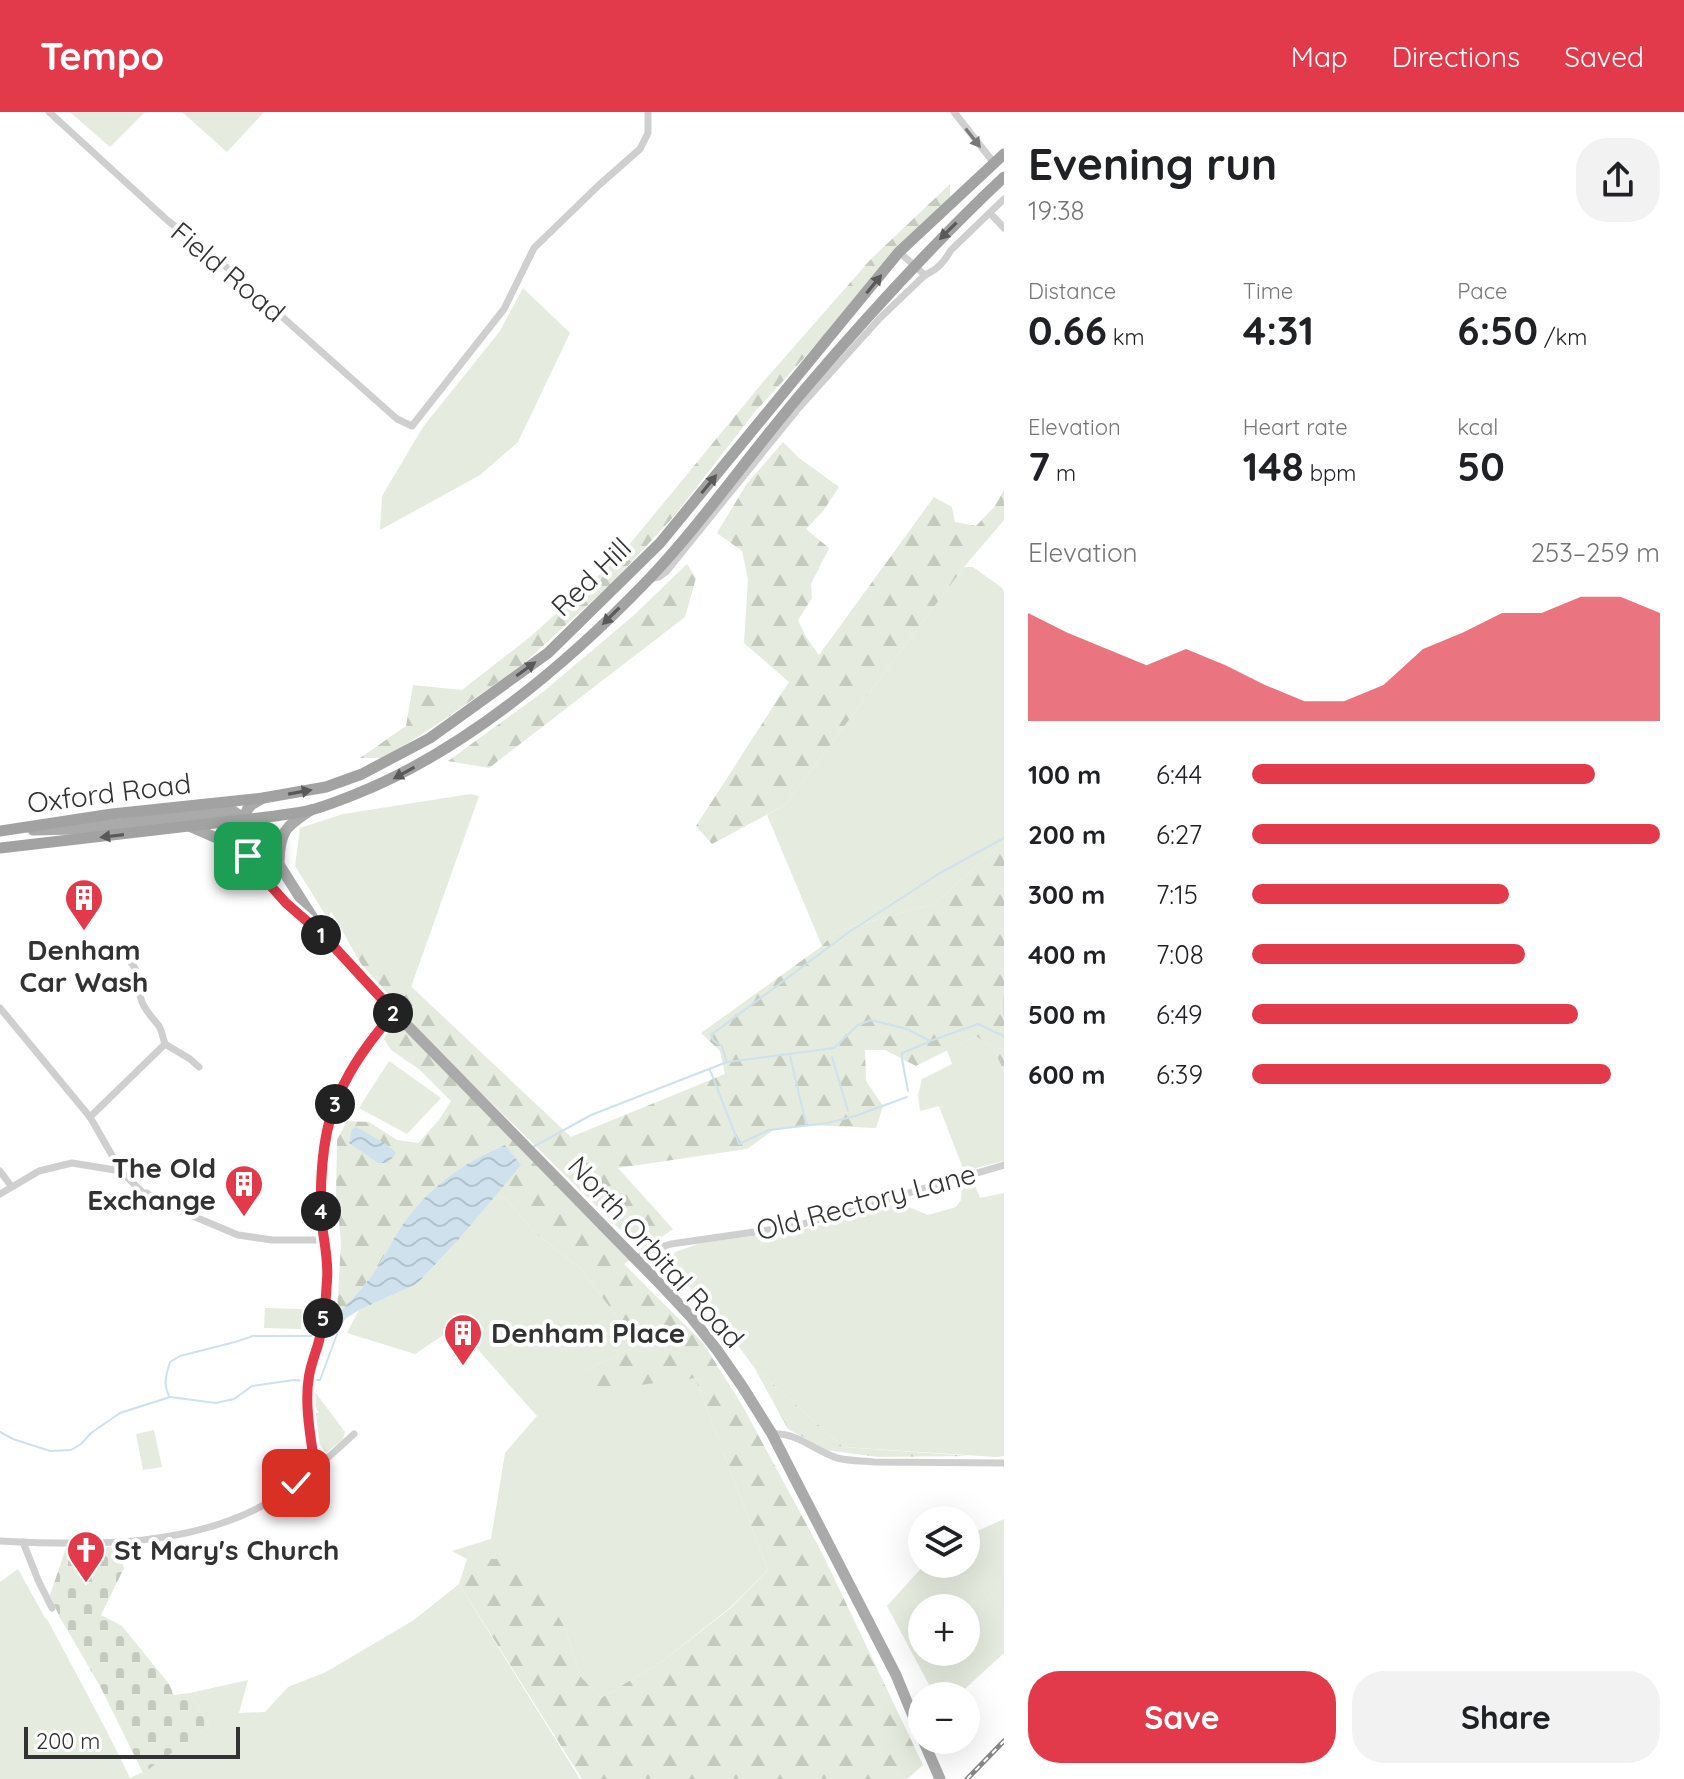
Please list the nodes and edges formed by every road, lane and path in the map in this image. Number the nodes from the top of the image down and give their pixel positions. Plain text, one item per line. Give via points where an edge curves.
1 (49, 112) edge
2 (648, 112) edge
3 (954, 112) edge
4 (1004, 154) edge
5 (994, 163) junction
6 (1004, 177) edge
7 (1004, 199) edge
8 (990, 213) junction
9 (1004, 228) edge
10 (899, 252) junction
11 (914, 265) junction
12 (925, 275) junction
13 (648, 580) junction
14 (263, 798) junction
15 (223, 803) joint
16 (312, 810) junction
17 (245, 819) junction
18 (189, 826) junction
19 (0, 831) edge
20 (0, 848) edge
21 (282, 868) junction
22 (264, 878) junction
23 (295, 889) junction
24 (286, 903) junction
25 (325, 937) junction
26 (126, 957) dead end
27 (0, 1008) edge
28 (394, 1012) junction
29 (165, 1044) junction
30 (199, 1067) dead end
31 (90, 1117) junction
32 (1004, 1165) edge
33 (0, 1171) edge
34 (121, 1171) junction
35 (11, 1186) junction
36 (0, 1194) edge
37 (324, 1240) junction
38 (636, 1260) junction
39 (354, 1434) dead end
40 (772, 1434) junction
41 (1004, 1463) edge
42 (315, 1468) junction
43 (0, 1541) edge
44 (23, 1542) junction
45 (52, 1608) dead end
46 (908, 1706) edge
47 (929, 1754) edge
48 (940, 1779) edge

1 - 2 street, Field Road via 397,419 412,426 504,309 534,248 640,149 648,133
3 -> 5 street
4 - 5 highway, Red Hill
5 - 10 highway, Red Hill
6 -> 11 highway, Red Hill
7 - 8 street, Red Hill
8 - 9 street
8 - 12 street, Red Hill
10 - 11 street
14 -> 10 highway, Red Hill via 326,787 362,774 430,738 548,653 660,543
11 - 12 street
11 - 13 highway, Red Hill
12 - 13 street, Red Hill via 797,410 666,572
13 -> 16 highway, Red Hill via 549,673 438,754 391,780
14 - 15 highway, Red Hill
14 - 17 main road via 251,805
15 - 19 highway, Oxford Road
16 - 17 highway, Red Hill
16 - 21 main road via 281,839
17 - 18 highway, Oxford Road
17 - 19 main road via 233,811 75,829
17 - 21 main road, North Orbital Road
17 - 22 main road via 242,838
18 -> 20 highway, Oxford Road
18 - 22 main road, North Orbital Road via 230,846
21 - 22 street
21 - 23 main road, North Orbital Road
22 - 24 main road, North Orbital Road
23 - 24 street
23 - 25 main road, North Orbital Road
24 - 25 main road, North Orbital Road
25 - 28 main road, North Orbital Road
26 - 29 street via 135,966 139,996 161,1028
27 - 31 street
28 - 37 street via 365,1048 334,1107 320,1192
28 - 38 main road, North Orbital Road
29 - 30 street
29 - 31 street
31 - 34 street
32 - 38 street, Old Rectory Lane via 796,1226 671,1244
33 - 35 street
34 - 35 street via 72,1163 39,1171
34 - 37 street via 157,1201 238,1235
35 - 36 street
37 - 42 street via 328,1277 308,1380
38 - 40 main road, North Orbital Road via 717,1350
39 - 42 street
40 - 41 street via 853,1461
40 - 46 main road, North Orbital Road
42 - 44 street via 254,1510 204,1528 122,1543
43 - 44 street
44 - 45 street
47 - 48 main road, North Orbital Road

